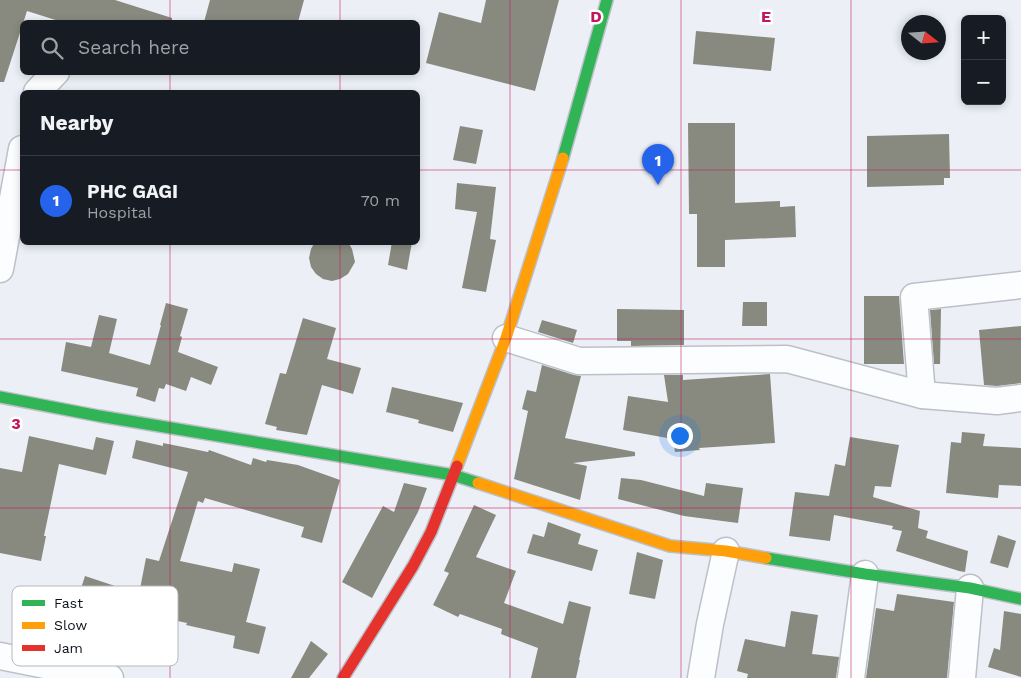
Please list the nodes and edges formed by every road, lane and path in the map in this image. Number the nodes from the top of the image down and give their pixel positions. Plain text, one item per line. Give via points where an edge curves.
1 (607, 0) edge
2 (53, 75) edge
3 (39, 90) edge
4 (20, 160) edge
5 (0, 269) edge
6 (1021, 285) edge
7 (506, 338) junction
8 (922, 395) junction
9 (0, 397) edge
10 (1021, 398) edge
11 (453, 475) junction
12 (726, 551) junction
13 (865, 574) junction
14 (970, 588) junction
15 (1021, 598) edge
16 (50, 666) edge
17 (110, 678) edge
18 (343, 678) edge
19 (701, 678) edge
20 (851, 678) edge
21 (962, 678) edge

1 - 7 street via 556,182
2 - 3 street
4 - 5 street
6 - 8 street via 914,297
7 - 8 street via 579,361 787,359
7 - 11 street
8 - 10 street via 997,401
9 - 11 street
11 - 12 street via 670,546
11 - 18 street via 422,549
12 - 13 street
12 - 19 street
13 - 14 street
13 - 20 street
14 - 15 street
14 - 21 street
16 - 17 street

